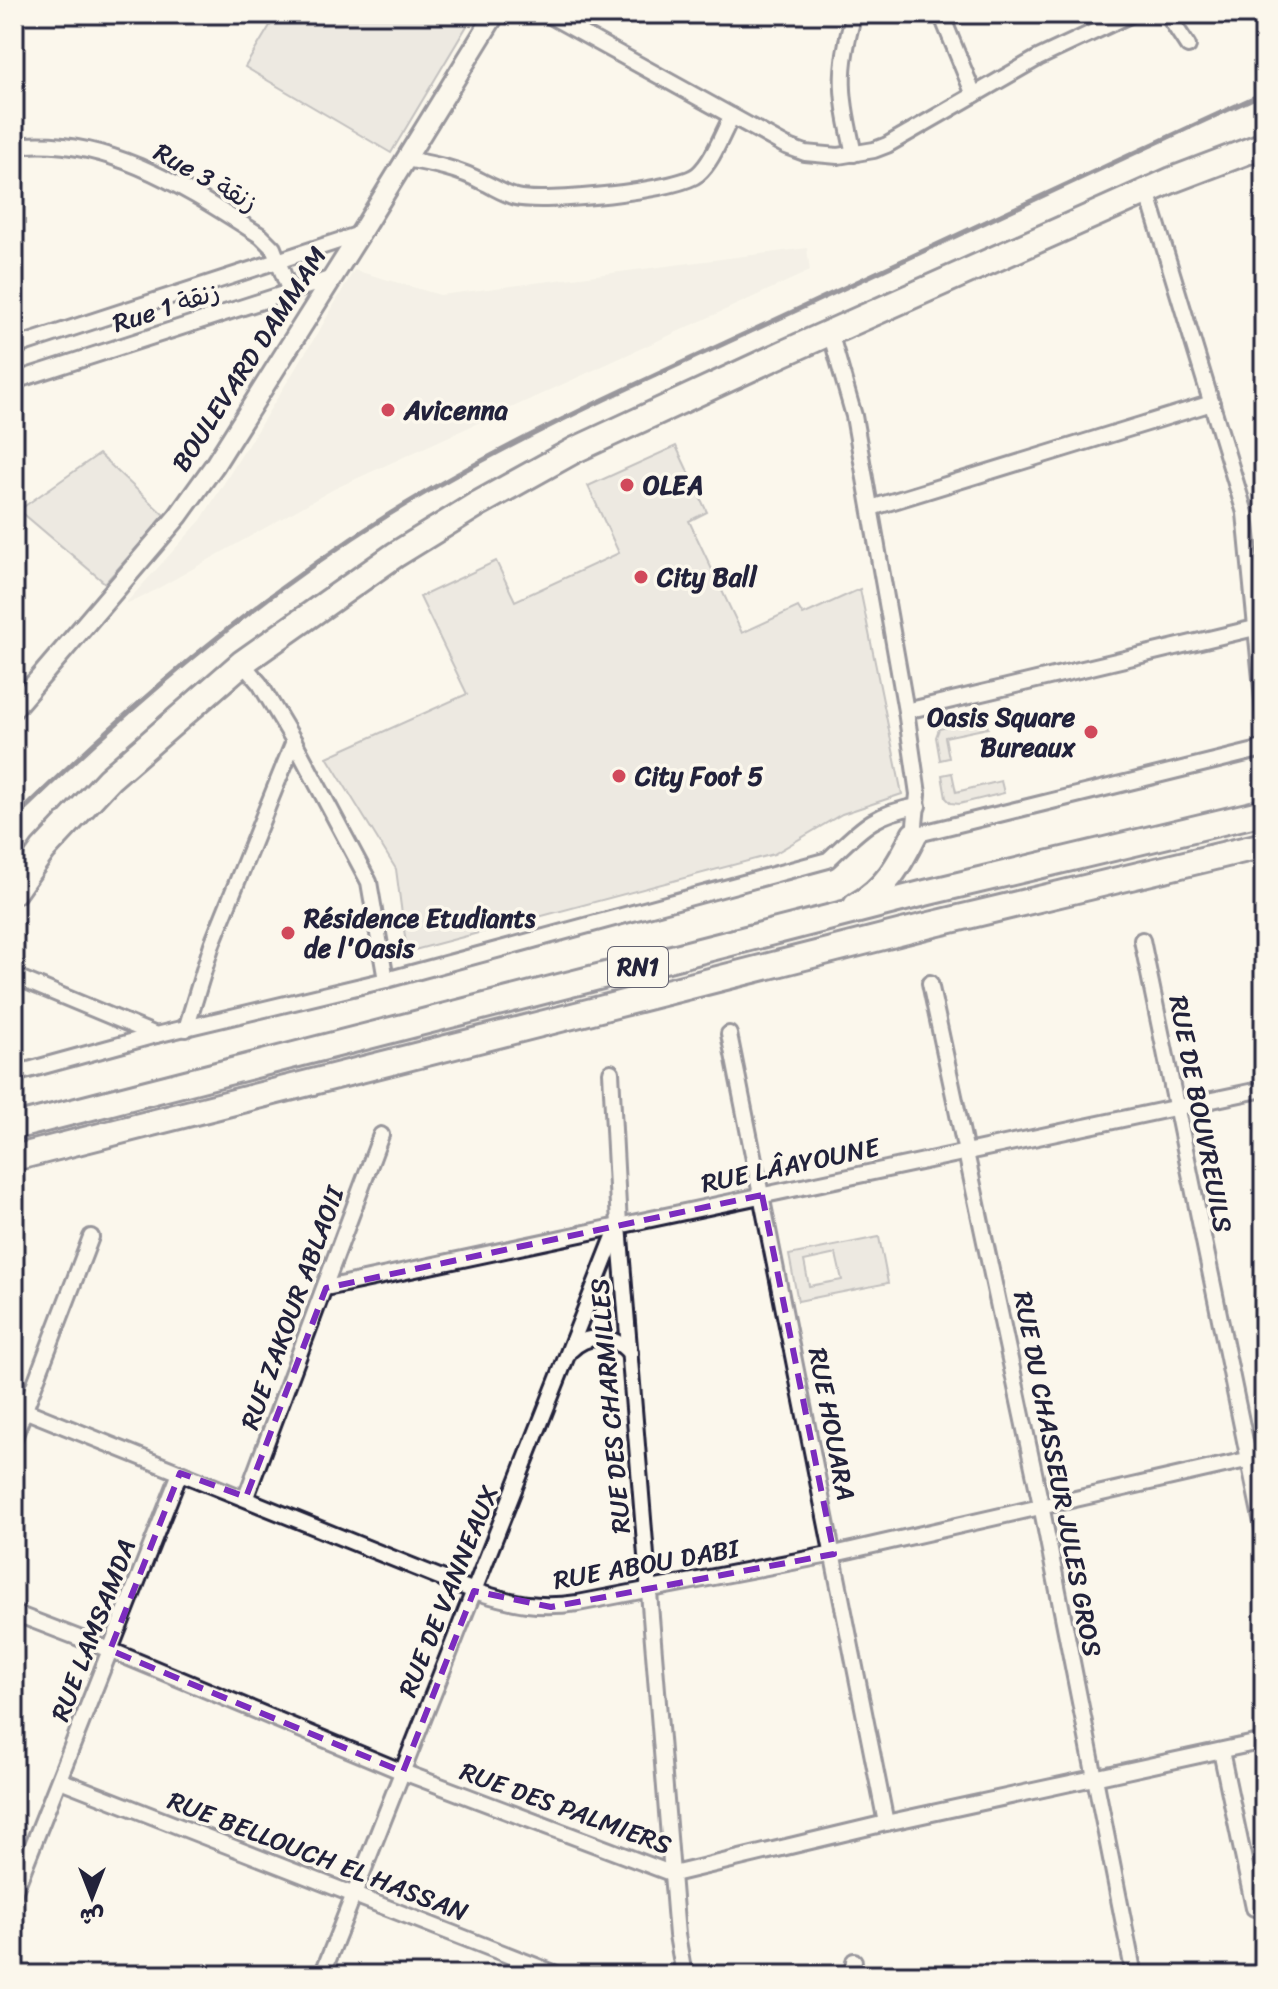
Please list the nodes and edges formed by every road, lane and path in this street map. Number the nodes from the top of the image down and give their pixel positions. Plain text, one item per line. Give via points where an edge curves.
1 (495, 14) edge
2 (547, 14) edge
3 (854, 14) edge
4 (941, 14) edge
5 (1132, 14) edge
6 (1167, 14) edge
7 (1188, 46) dead end
8 (974, 95) junction
9 (732, 116) junction
10 (1264, 131) edge
11 (1264, 145) edge
12 (14, 146) edge
13 (854, 154) junction
14 (406, 159) junction
15 (1172, 180) junction
16 (1147, 191) junction
17 (360, 234) junction
18 (279, 261) junction
19 (333, 278) junction
20 (290, 292) junction
21 (830, 332) junction
22 (14, 347) edge
23 (14, 381) edge
24 (1212, 403) junction
25 (871, 508) junction
26 (1255, 628) junction
27 (242, 663) junction
28 (14, 708) edge
29 (1264, 710) edge
30 (906, 711) junction
31 (294, 741) junction
32 (1264, 747) edge
33 (918, 806) junction
34 (1264, 812) edge
35 (914, 835) junction
36 (1264, 845) edge
37 (1264, 859) edge
38 (14, 891) edge
39 (929, 892) junction
40 (843, 914) junction
41 (930, 925) junction
42 (1142, 940) dead end
43 (14, 976) edge
44 (386, 980) junction
45 (930, 983) dead end
46 (186, 1029) junction
47 (729, 1034) dead end
48 (156, 1035) junction
49 (611, 1072) dead end
50 (14, 1074) edge
51 (1264, 1089) edge
52 (1176, 1108) junction
53 (14, 1127) edge
54 (381, 1135) dead end
55 (967, 1152) junction
56 (14, 1158) edge
57 (762, 1195) junction
58 (619, 1225) junction
59 (91, 1237) dead end
60 (326, 1288) junction
61 (568, 1353) junction
62 (630, 1353) junction
63 (20, 1408) edge
64 (14, 1438) edge
65 (1264, 1456) edge
66 (1248, 1459) junction
67 (180, 1473) junction
68 (246, 1497) junction
69 (1041, 1505) junction
70 (1264, 1533) edge
71 (834, 1554) junction
72 (649, 1590) junction
73 (474, 1591) junction
74 (14, 1613) edge
75 (110, 1650) junction
76 (1264, 1741) edge
77 (1221, 1751) junction
78 (403, 1772) junction
79 (1095, 1779) junction
80 (60, 1780) junction
81 (886, 1823) junction
82 (673, 1874) junction
83 (14, 1893) edge
84 (353, 1897) junction
85 (1254, 1908) dead end
86 (854, 1961) dead end
87 (322, 1975) edge
88 (559, 1975) edge
89 (684, 1975) edge
90 (847, 1975) edge
91 (1134, 1975) edge

1 - 14 street, BOULEVARD DAMMAM
2 - 9 street
3 - 13 street via 841,72
4 - 8 street
5 - 8 street
6 - 7 street
8 - 13 street via 887,145
9 - 13 street via 793,150 819,156
9 - 14 street via 699,173 653,188 523,199 454,170
10 - 15 main road
11 - 15 main road
12 - 18 street, Rue 3 زنقة via 63,144 126,161 261,236
14 - 17 street, BOULEVARD DAMMAM
15 - 16 main road
16 - 21 main road
16 - 24 street
17 - 18 street
17 - 19 street, BOULEVARD DAMMAM
18 - 20 street
18 - 22 street, Rue 1 زنقة
19 - 20 street, Rue 1 زنقة
19 - 28 street, BOULEVARD DAMMAM via 178,516
20 - 23 street, Rue 1 زنقة
21 - 25 street via 854,416
21 - 27 main road via 637,420 476,505
24 - 25 street
24 - 26 street via 1245,513
25 - 30 street
26 - 29 street
26 - 30 street
27 - 31 street
27 - 38 main road via 109,779 63,826
30 - 33 street
31 - 44 street via 369,882
31 - 46 street via 212,944
32 - 35 street
33 - 35 street
33 - 44 street via 872,819 828,860
34 - 39 main road, RN1
35 - 39 main road via 913,878
35 - 40 main road via 886,883
36 - 41 main road, RN1
37 - 41 main road via 966,923
39 - 40 main road, RN1
40 - 53 main road, RN1
41 - 56 main road, RN1
42 - 52 street, RUE DE BOUVREUILS
43 - 48 street
44 - 46 street
45 - 55 street, RUE DU CHASSEUR JULES GROS
46 - 48 street
47 - 57 street, RUE HOUARA
48 - 50 street
49 - 58 street, RUE DES CHARMILLES
51 - 52 street, RUE LÂAYOUNE
52 - 55 street, RUE LÂAYOUNE
52 - 66 street, RUE DE BOUVREUILS
54 - 60 street, RUE ZAKOUR ABLAOII
55 - 57 street, RUE LÂAYOUNE
55 - 69 street, RUE DU CHASSEUR JULES GROS
57 - 58 street, RUE LÂAYOUNE
57 - 71 street, RUE HOUARA
58 - 60 street, RUE LÂAYOUNE
58 - 61 street, RUE DE VANNEAUX
58 - 62 street, RUE DES CHARMILLES
59 - 63 street
60 - 68 street, RUE ZAKOUR ABLAOII
61 - 62 street via 591,1338 623,1345
61 - 73 street, RUE DE VANNEAUX
62 - 72 street, RUE DES CHARMILLES
63 - 64 street
63 - 67 street, RUE ABOU DABI
65 - 66 street, RUE ABOU DABI
66 - 69 street, RUE ABOU DABI
66 - 70 street, RUE DE BOUVREUILS
67 - 68 street, RUE ABOU DABI
67 - 75 street, RUE LAMSAMDA
68 - 73 street, RUE ABOU DABI
69 - 71 street, RUE ABOU DABI
69 - 79 street, RUE DU CHASSEUR JULES GROS
71 - 72 street, RUE ABOU DABI
71 - 81 street, RUE HOUARA
72 - 73 street, RUE ABOU DABI via 551,1607
72 - 82 street, RUE DES CHARMILLES
73 - 78 street, RUE DE VANNEAUX
74 - 75 street, RUE DES PALMIERS
75 - 78 street, RUE DES PALMIERS
75 - 80 street, RUE LAMSAMDA
76 - 77 street, RUE DES PALMIERS
77 - 79 street, RUE DES PALMIERS
77 - 85 street
78 - 82 street, RUE DES PALMIERS
78 - 84 street, RUE DE VANNEAUX
79 - 81 street, RUE DES PALMIERS
79 - 91 street, RUE DU CHASSEUR JULES GROS
80 - 83 street, RUE LAMSAMDA
80 - 84 street, RUE BELLOUCH EL HASSAN
81 - 82 street, RUE DES PALMIERS
82 - 89 street, RUE DES CHARMILLES
84 - 87 street, RUE DE VANNEAUX
84 - 88 street, RUE BELLOUCH EL HASSAN
86 - 90 street

